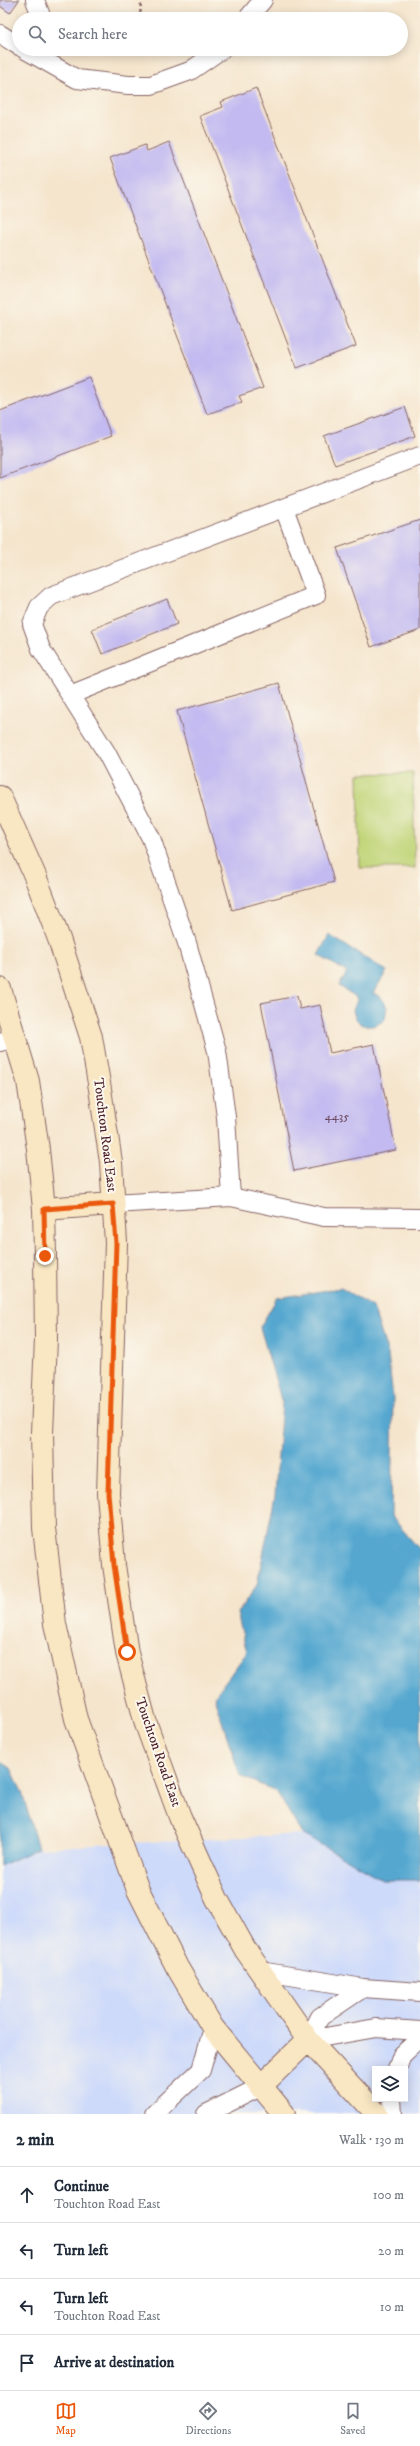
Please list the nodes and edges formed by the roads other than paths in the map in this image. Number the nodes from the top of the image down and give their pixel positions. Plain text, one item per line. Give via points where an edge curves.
1 (35, 0) edge
2 (263, 0) edge
3 (40, 12) edge
4 (253, 12) edge
5 (1, 36) edge
6 (12, 42) edge
7 (37, 56) edge
8 (212, 56) edge
9 (420, 456) edge
10 (284, 508) junction
11 (70, 695) junction
12 (0, 797) edge
13 (0, 989) edge
14 (8, 1040) edge
15 (231, 1197) junction
16 (113, 1204) junction
17 (44, 1209) junction
18 (420, 1218) edge
19 (260, 1971) junction
20 (364, 1988) junction
21 (420, 1992) edge
22 (213, 2028) junction
23 (420, 2031) edge
24 (420, 2038) edge
25 (308, 2040) junction
26 (398, 2066) edge
27 (260, 2087) junction
28 (392, 2102) edge
29 (154, 2114) edge
30 (206, 2114) edge
31 (284, 2114) edge
32 (376, 2114) edge
33 (392, 2114) edge

1 - 3 lane
2 - 4 lane
5 - 6 lane
7 - 8 lane via 76,80 151,85 190,71
9 - 10 lane
10 - 11 lane via 316,595
10 - 11 lane via 51,596 39,607 32,624 41,650
11 - 15 lane via 106,752 151,838 187,943 217,1051 226,1117
12 - 16 street, Touchton Road East via 54,925 91,1037 111,1162
13 - 14 street
14 - 17 street via 28,1081
15 - 16 lane
15 - 18 lane via 324,1217
16 - 17 street
16 - 19 street, Touchton Road East via 116,1243 108,1493 114,1565 127,1652 146,1724 180,1817 218,1899
17 - 22 street via 46,1339 42,1457 44,1528 55,1624 76,1719 138,1890 177,1967
19 - 20 lane
19 - 25 street, Touchton Road East
20 - 21 lane
20 - 25 lane via 320,2017
22 - 27 street
22 - 29 lane via 201,2070
23 - 25 lane via 376,2028
24 - 26 lane via 402,2055
25 - 27 street
25 - 32 street, Touchton Road East
27 - 30 lane
27 - 31 street
28 - 33 lane

